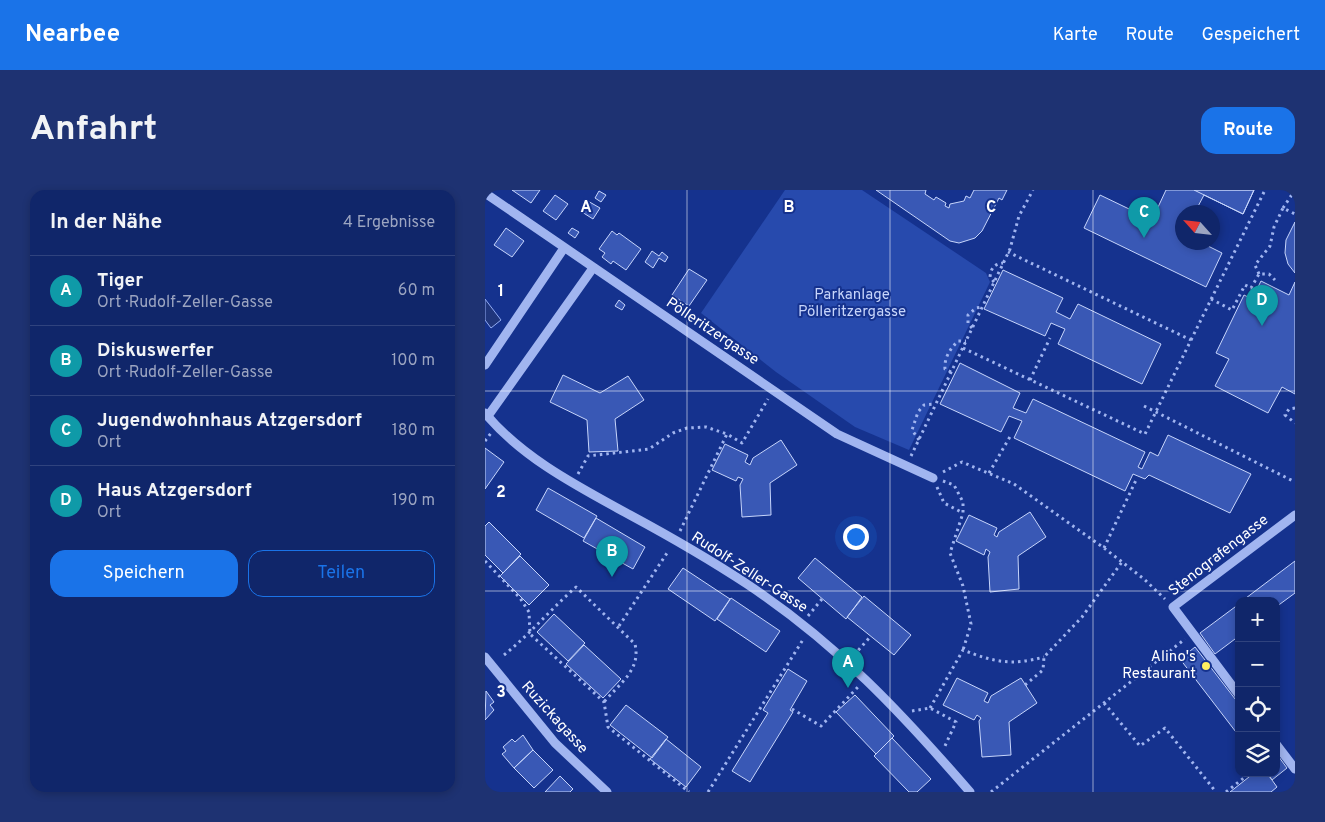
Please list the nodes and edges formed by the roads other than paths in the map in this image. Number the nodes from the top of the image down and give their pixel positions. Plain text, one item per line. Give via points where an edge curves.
1 (485, 193) edge
2 (564, 248) junction
3 (593, 268) junction
4 (485, 365) edge
5 (486, 414) edge
6 (933, 478) road end
7 (1295, 515) edge
8 (485, 657) edge
9 (489, 670) edge
10 (1235, 690) edge
11 (1280, 749) edge
12 (1295, 769) edge
13 (607, 792) edge
14 (971, 792) edge

1 - 2 street, Pölleritzergasse
2 - 3 street, Pölleritzergasse
2 - 4 street
3 - 5 street
3 - 6 street, Pölleritzergasse via 837,434
5 - 14 street, Rudolf-Zeller-Gasse via 516,443 572,483 746,584 810,630 867,679
7 - 10 street, Stenografengasse via 1173,607
8 - 9 street, Ruzickagasse
9 - 13 street, Ruzickagasse via 555,743
11 - 12 street

